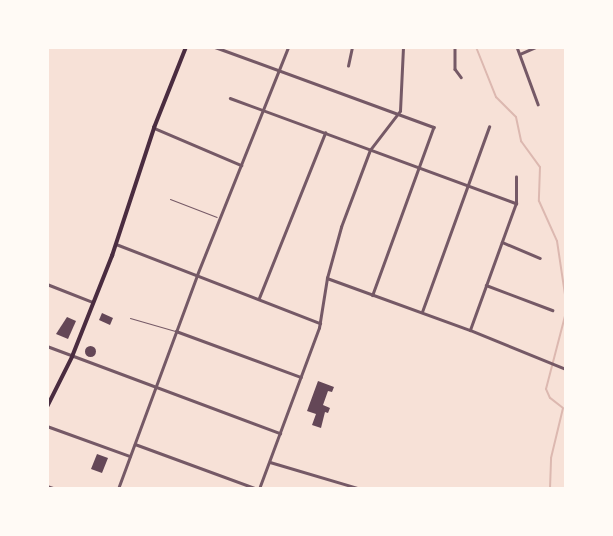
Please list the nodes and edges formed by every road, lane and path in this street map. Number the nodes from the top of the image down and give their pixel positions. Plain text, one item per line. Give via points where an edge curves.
1 (186, 47) edge
2 (215, 47) edge
3 (288, 47) edge
4 (352, 47) edge
5 (403, 47) edge
6 (455, 47) edge
7 (517, 47) edge
8 (536, 47) edge
9 (520, 54) junction
10 (348, 66) dead end
11 (279, 71) junction
12 (461, 77) dead end
13 (230, 98) dead end
14 (538, 104) dead end
15 (263, 111) junction
16 (398, 114) junction
17 (489, 127) dead end
18 (154, 128) junction
19 (325, 133) junction
20 (370, 150) junction
21 (241, 165) junction
22 (420, 168) junction
23 (516, 177) dead end
24 (468, 186) junction
25 (170, 199) dead end
26 (516, 203) junction
27 (219, 218) junction
28 (502, 242) junction
29 (116, 244) junction
30 (540, 258) dead end
31 (197, 275) junction
32 (327, 278) junction
33 (47, 284) edge
34 (486, 285) junction
35 (373, 295) junction
36 (259, 298) junction
37 (94, 303) junction
38 (552, 310) dead end
39 (422, 312) junction
40 (130, 318) dead end
41 (320, 323) junction
42 (470, 330) junction
43 (176, 331) junction
44 (47, 346) edge
45 (72, 357) junction
46 (566, 369) edge
47 (302, 377) junction
48 (155, 388) junction
49 (47, 407) edge
50 (47, 426) edge
51 (280, 433) junction
52 (135, 444) junction
53 (130, 457) junction
54 (270, 462) junction
55 (47, 486) edge
56 (56, 489) edge
57 (118, 489) edge
58 (258, 489) edge
59 (361, 489) edge

1 - 18 main road
2 - 11 street
3 - 11 street
4 - 10 street
5 - 16 street
6 - 12 street via 454,69
7 - 9 street
8 - 9 street
9 - 14 street
11 - 15 street
11 - 16 street
13 - 15 street
15 - 19 street
15 - 21 street
16 - 20 street
16 - 22 street via 434,127
17 - 24 street
18 - 21 street
18 - 29 main road
19 - 20 street
19 - 36 street
20 - 22 street
20 - 32 street
21 - 27 street
22 - 24 street
22 - 35 street
23 - 26 street
24 - 26 street
24 - 39 street
25 - 27 lane
26 - 28 street
27 - 31 street
28 - 30 street
28 - 34 street
29 - 31 street
29 - 37 main road
31 - 36 street
31 - 43 street
32 - 35 street
32 - 41 street
33 - 37 street
34 - 38 street
34 - 42 street
35 - 39 street
36 - 41 street
37 - 45 main road
39 - 42 street
40 - 43 lane
41 - 47 street
42 - 46 street
43 - 47 street
43 - 48 street
44 - 45 street
45 - 48 street
45 - 49 main road
47 - 51 street
48 - 51 street
48 - 52 street
50 - 53 street
51 - 54 street
52 - 53 street
52 - 58 street
53 - 57 street
54 - 58 street
54 - 59 street
55 - 56 street

